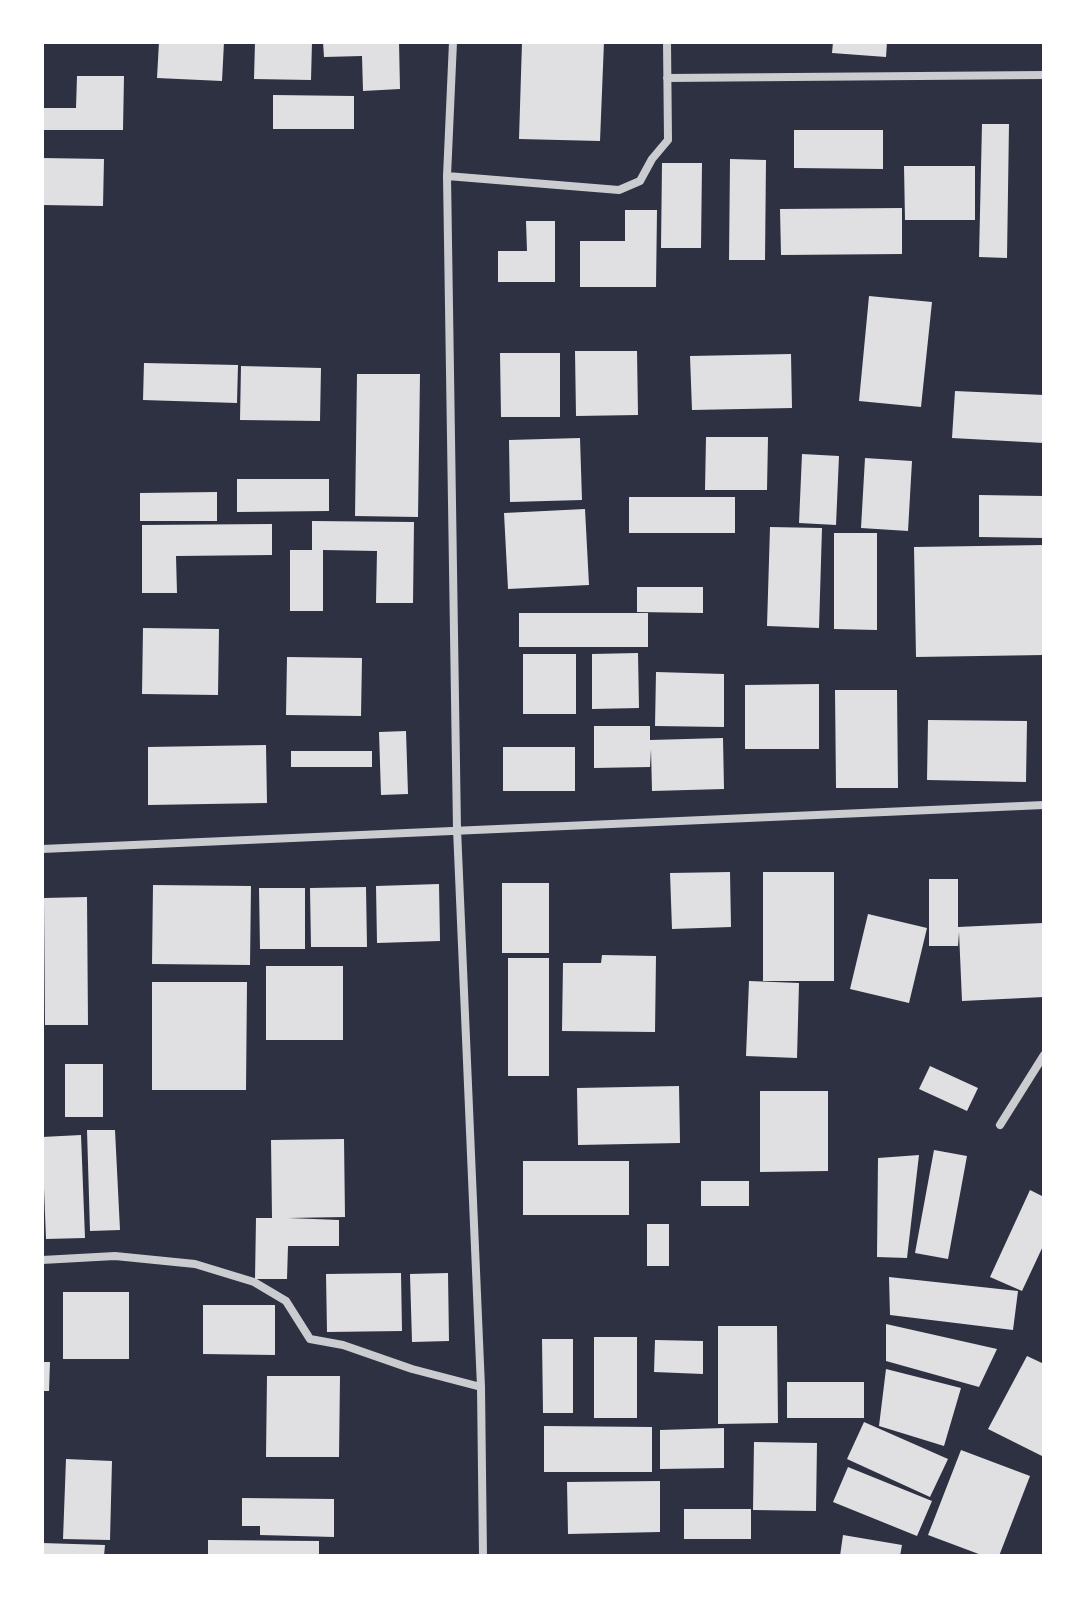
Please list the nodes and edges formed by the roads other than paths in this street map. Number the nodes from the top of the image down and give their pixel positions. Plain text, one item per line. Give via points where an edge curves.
1 (453, 42) edge
2 (667, 42) edge
3 (1044, 75) edge
4 (667, 78) junction
5 (447, 176) junction
6 (1044, 805) edge
7 (457, 829) junction
8 (42, 849) edge
9 (1044, 1055) edge
10 (1000, 1125) dead end
11 (42, 1260) edge
12 (481, 1387) junction
13 (483, 1556) edge

1 - 5 street
2 - 4 street
3 - 4 street
4 - 5 street via 668,140 640,181 619,190
5 - 7 street
6 - 7 street
7 - 8 street
7 - 12 street
9 - 10 street
11 - 12 street via 115,1256 195,1264 254,1282 286,1301 310,1339
12 - 13 street

